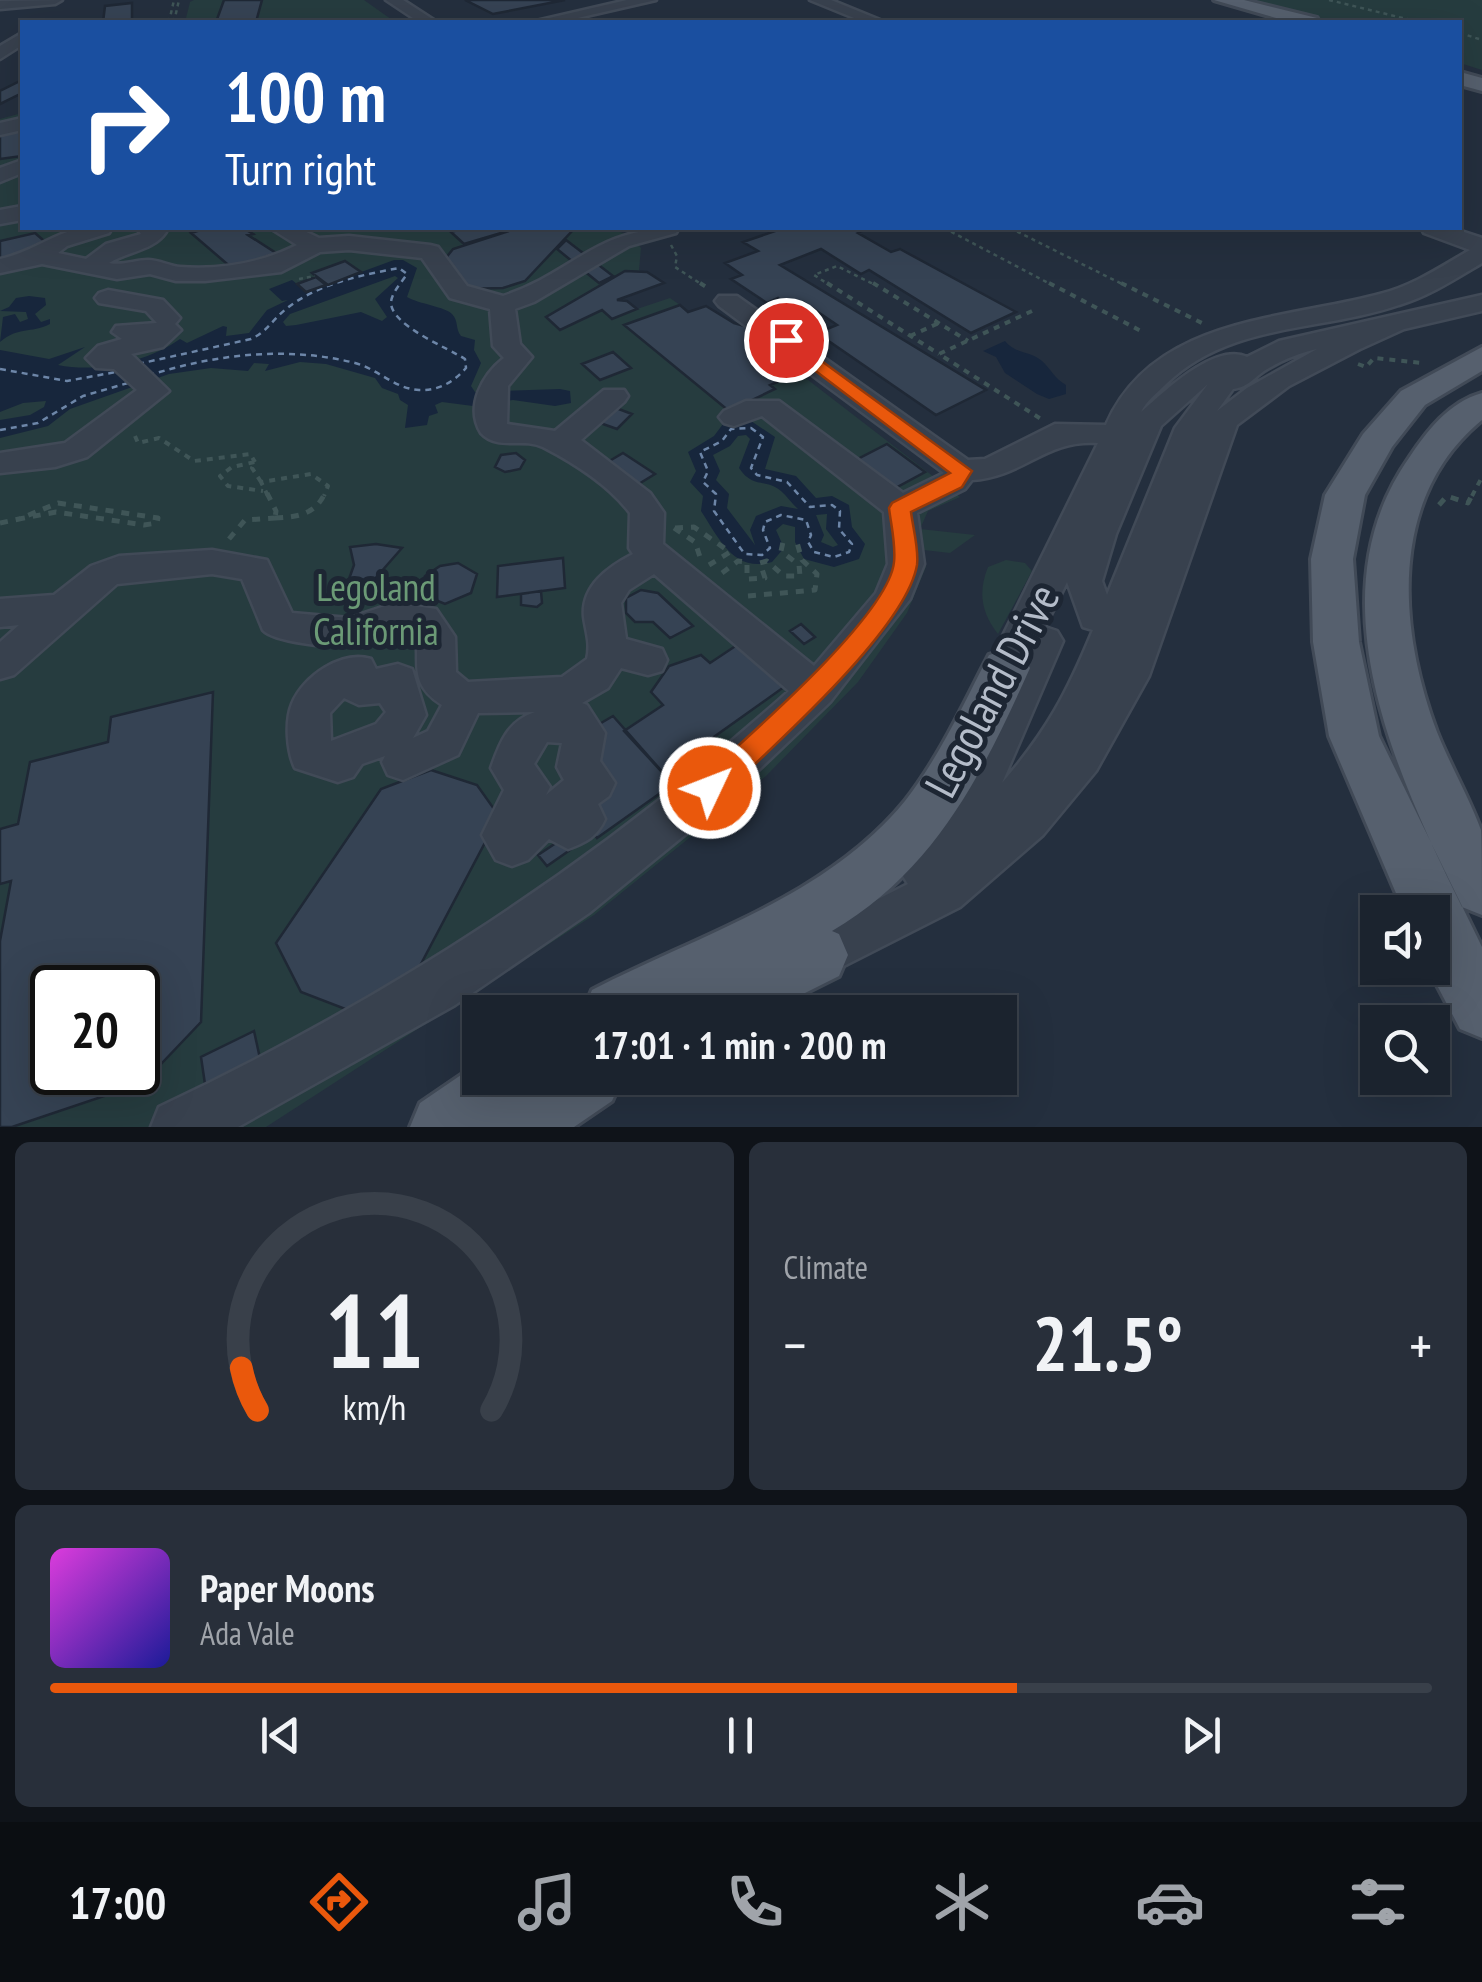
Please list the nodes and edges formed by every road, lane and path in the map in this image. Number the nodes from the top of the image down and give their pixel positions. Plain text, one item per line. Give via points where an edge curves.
1 (393, 0) edge
2 (648, 0) edge
3 (817, 0) edge
4 (1329, 0) edge
5 (63, 2) edge
6 (1214, 2) edge
7 (0, 4) edge
8 (42, 20) dead end
9 (426, 20) edge
10 (550, 20) edge
11 (872, 20) edge
12 (1270, 20) edge
13 (1300, 20) edge
14 (1411, 20) edge
15 (0, 192) edge
16 (0, 204) edge
17 (93, 230) edge
18 (151, 230) edge
19 (285, 230) edge
20 (440, 230) edge
21 (658, 230) edge
22 (666, 230) edge
23 (948, 230) edge
24 (1014, 230) edge
25 (1435, 230) edge
26 (352, 235) edge
27 (316, 245) junction
28 (421, 250) junction
29 (1479, 255) edge
30 (36, 258) junction
31 (91, 264) junction
32 (0, 266) edge
33 (108, 298) dead end
34 (728, 301) joint
35 (1482, 303) edge
36 (502, 306) junction
37 (1032, 312) dead end
38 (167, 318) dead end
39 (940, 323) junction
40 (1393, 325) junction
41 (1217, 330) dead end
42 (1143, 332) dead end
43 (910, 336) junction
44 (968, 340) junction
45 (120, 352) dead end
46 (939, 354) junction
47 (1347, 356) junction
48 (1482, 356) edge
49 (1424, 364) dead end
50 (1252, 384) junction
51 (614, 396) dead end
52 (1482, 404) edge
53 (734, 417) dead end
54 (1046, 422) dead end
55 (1116, 435) junction
56 (127, 438) dead end
57 (557, 446) junction
58 (254, 462) junction
59 (0, 463) edge
60 (962, 471) junction
61 (1482, 477) edge
62 (261, 482) junction
63 (263, 491) junction
64 (900, 508) junction
65 (1436, 508) dead end
66 (16, 520) junction
67 (274, 521) junction
68 (0, 523) edge
69 (660, 535) junction
70 (796, 539) dead end
71 (782, 542) dead end
72 (212, 562) junction
73 (1066, 569) junction
74 (712, 587) junction
75 (63, 608) junction
76 (0, 613) edge
77 (1096, 617) junction
78 (610, 650) junction
79 (648, 660) dead end
80 (433, 663) junction
81 (0, 664) edge
82 (1006, 668) joint
83 (358, 682) dead end
84 (816, 691) junction
85 (466, 698) junction
86 (1108, 708) junction
87 (403, 762) dead end
88 (969, 810) junction
89 (1394, 823) junction
90 (1466, 827) edge
91 (921, 868) junction
92 (1420, 883) junction
93 (1481, 884) edge
94 (818, 955) junction
95 (644, 995) edge
96 (737, 995) edge
97 (1482, 1007) edge
98 (490, 1095) edge
99 (563, 1095) edge
100 (179, 1127) edge
101 (444, 1127) edge
102 (515, 1127) edge

1 - 9 street
2 - 10 street
3 - 11 street
4 - 14 path
5 - 7 street
5 - 8 street
6 - 12 main road
6 - 13 main road
15 - 16 street via 8,196
17 - 30 street
18 - 31 street via 150,240 114,248
19 - 27 street
20 - 28 street
21 - 36 street via 621,240
22 - 34 path via 678,256 675,267
23 - 42 path
24 - 41 path
25 - 29 street
26 - 27 street
26 - 28 street
27 - 31 street via 245,276 150,267 117,272
28 - 36 street via 430,252 460,293
29 - 55 street via 1390,300 1202,344 1130,403
30 - 31 street
30 - 32 street
33 - 38 street via 154,305
34 - 60 street
35 - 40 street
36 - 57 street via 507,346 518,356 492,398 492,427 500,434 527,432
37 - 44 path
39 - 43 path
39 - 43 path via 838,266 814,275
39 - 44 path
40 - 47 street
40 - 50 street
43 - 46 path
44 - 46 path
45 - 59 street via 155,391 84,446 56,458
46 - 54 path
47 - 49 path via 1366,367 1374,358
47 - 50 street via 1340,371 1268,410
48 - 89 main road via 1413,398 1376,442 1345,494 1332,560 1336,642 1354,736
50 - 77 street via 1204,384 1189,403
50 - 77 street via 1219,366 1193,380 1170,412 1096,586
50 - 86 street via 1129,676
50 - 86 street via 1213,406 1198,439 1114,662
50 - 91 street via 1223,382 1190,428 1087,692 1056,750 982,830
51 - 57 street
52 - 90 main road via 1420,462 1395,514 1384,569 1399,695
53 - 64 street via 770,407
55 - 60 street via 1066,431 991,470
55 - 73 street
56 - 58 path via 159,438 190,460 250,454
57 - 69 street via 587,456 623,482
58 - 62 path
58 - 63 path via 224,471 221,482
60 - 64 street via 954,482
61 - 65 path via 1468,503 1446,496
62 - 63 path
62 - 67 path via 311,474 328,486 314,510
63 - 67 path via 276,511
64 - 84 street via 906,564 892,599
66 - 66 path via 68,513 152,526 158,518 58,503
66 - 68 path
67 - 72 path via 238,523
69 - 71 path via 694,527 730,552 708,565 724,574 738,561 748,562 748,579 766,578 760,563 766,562 784,576 800,576 799,565 781,551
69 - 74 street
69 - 74 path via 695,542
69 - 78 street via 608,591 602,612
70 - 74 path via 802,560 817,574 815,590 766,597
72 - 75 street via 120,568
72 - 80 street via 256,569 281,626 348,632 394,617 423,619 436,637
73 - 82 street, Legoland Drive
73 - 88 street, Legoland Drive
74 - 84 street
75 - 76 street
75 - 81 street
77 - 88 street via 1046,733 1004,785
78 - 79 street
78 - 85 street via 585,704
80 - 83 street
80 - 85 street via 442,686
82 - 95 main road, Legoland Drive via 963,758 920,823 870,871 784,929
84 - 100 street via 710,788 572,896 437,986
85 - 87 street via 444,743
86 - 94 street via 1081,758 1027,821 942,892
88 - 91 street, Legoland Drive
89 - 90 street
89 - 92 main road
90 - 93 main road
91 - 94 street, Legoland Drive
92 - 93 street
92 - 97 main road
94 - 96 main road, Legoland Drive
98 - 101 main road
99 - 102 main road

